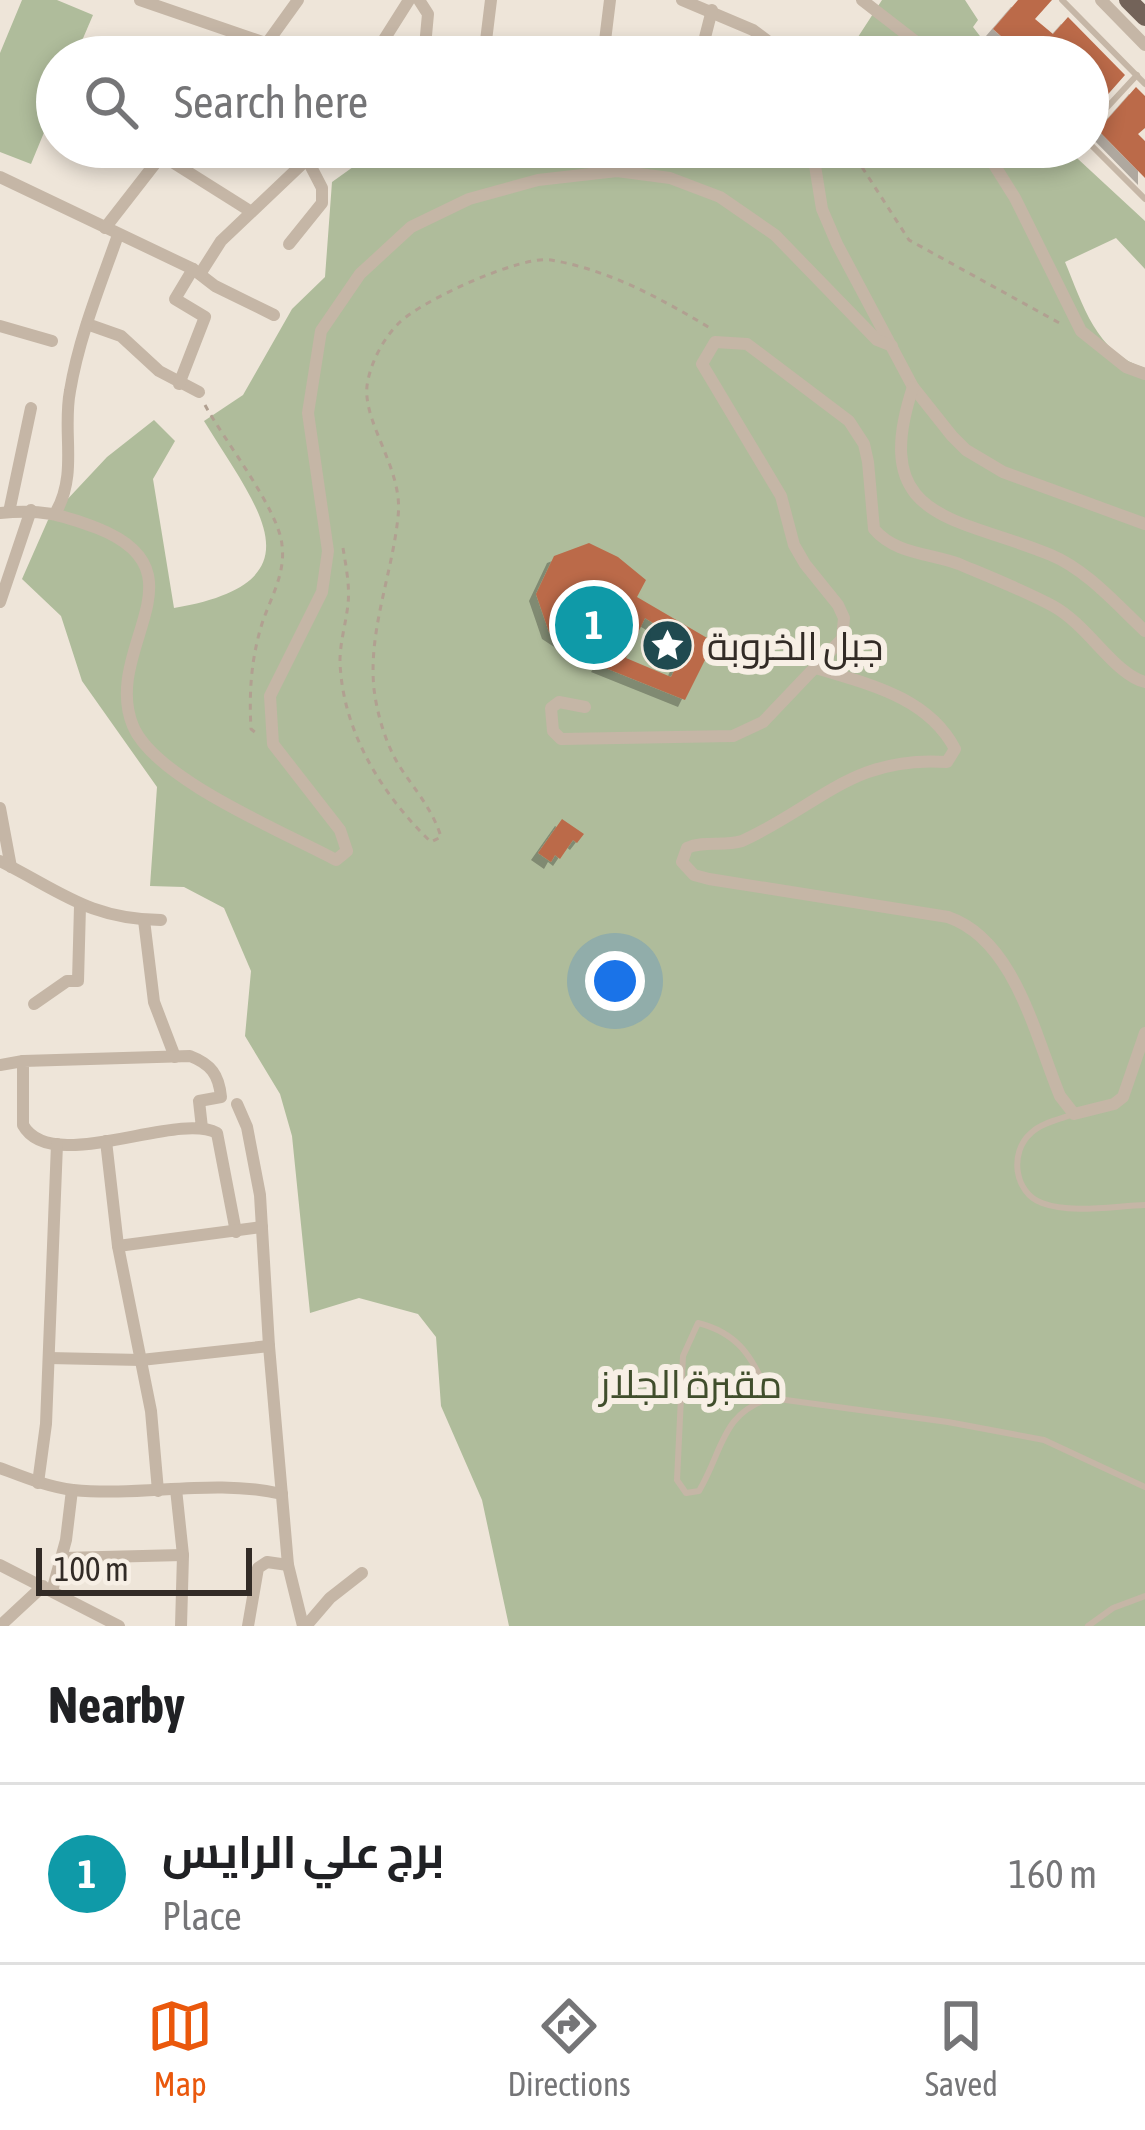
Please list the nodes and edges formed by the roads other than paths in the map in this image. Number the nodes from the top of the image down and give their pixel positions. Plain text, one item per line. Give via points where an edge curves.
1 (140, 0) edge
2 (298, 0) edge
3 (409, 0) edge
4 (419, 0) edge
5 (491, 0) edge
6 (610, 0) edge
7 (682, 0) edge
8 (1062, 0) edge
9 (1101, 0) edge
10 (1128, 0) edge
11 (867, 1) edge
12 (712, 10) junction
13 (1145, 17) edge
14 (246, 36) edge
15 (275, 36) edge
16 (386, 36) edge
17 (426, 36) edge
18 (487, 36) edge
19 (605, 36) edge
20 (705, 36) edge
21 (763, 36) edge
22 (910, 36) edge
23 (1098, 36) edge
24 (1145, 46) edge
25 (1109, 47) edge
26 (1137, 75) junction
27 (1145, 84) edge
28 (1109, 105) edge
29 (1109, 163) edge
30 (152, 168) edge
31 (189, 168) edge
32 (297, 168) edge
33 (312, 168) edge
34 (815, 168) edge
35 (996, 168) edge
36 (0, 177) edge
37 (1145, 199) edge
38 (250, 211) junction
39 (104, 228) junction
40 (118, 235) junction
41 (289, 244) dead end
42 (196, 271) junction
43 (274, 315) dead end
44 (86, 324) junction
45 (0, 326) edge
46 (52, 340) dead end
47 (892, 346) junction
48 (1145, 374) edge
49 (179, 384) junction
50 (914, 387) junction
51 (199, 392) road end
52 (31, 408) dead end
53 (31, 510) junction
54 (56, 512) junction
55 (4, 513) edge
56 (1145, 524) edge
57 (0, 602) edge
58 (1145, 631) edge
59 (816, 668) junction
60 (1145, 682) edge
61 (585, 707) dead end
62 (0, 808) edge
63 (6, 864) edge
64 (80, 906) junction
65 (144, 920) junction
66 (161, 920) dead end
67 (34, 1004) dead end
68 (1145, 1033) edge
69 (175, 1057) junction
70 (23, 1061) junction
71 (0, 1065) edge
72 (238, 1105) dead end
73 (1074, 1114) junction
74 (202, 1128) junction
75 (106, 1141) junction
76 (57, 1144) junction
77 (1145, 1205) edge
78 (262, 1227) junction
79 (236, 1232) junction
80 (118, 1246) junction
81 (268, 1346) junction
82 (49, 1358) junction
83 (141, 1360) junction
84 (771, 1399) junction
85 (0, 1468) edge
86 (38, 1483) junction
87 (1145, 1487) edge
88 (72, 1490) junction
89 (176, 1490) junction
90 (158, 1491) junction
91 (282, 1494) junction
92 (183, 1556) junction
93 (62, 1558) junction
94 (0, 1565) edge
95 (288, 1565) junction
96 (362, 1573) dead end
97 (48, 1588) junction
98 (1145, 1596) edge
99 (0, 1626) edge
100 (119, 1626) edge
101 (181, 1626) edge
102 (248, 1626) edge
103 (305, 1626) edge
104 (1088, 1626) edge

1 - 14 street
2 - 15 street
3 - 16 street
4 - 17 street via 428,14
5 - 18 street
6 - 19 street
7 - 12 street
8 - 23 lane
9 - 24 street
10 - 13 main road
11 - 22 street
12 - 20 street
12 - 21 street
25 - 26 lane
26 - 27 lane
26 - 28 lane
29 - 37 lane
30 - 39 street
31 - 38 street
32 - 38 street
33 - 41 street via 322,203
34 - 47 street via 822,209
35 - 48 street via 1086,338
36 - 39 street
38 - 42 street
39 - 40 street
40 - 42 street
40 - 44 street
42 - 43 street
42 - 49 street via 176,299 205,317
44 - 49 street via 121,336
44 - 54 street via 69,394 67,490
45 - 46 street
47 - 50 street
47 - 54 street via 877,340 776,235 719,197 670,178 617,171 538,180 470,200 411,227 360,274 321,331 308,413 328,550 322,592 270,696 273,744 340,830 347,851 335,860 154,757 125,699 126,668 152,585 141,556 110,533
49 - 51 street
50 - 56 street via 952,436 984,461
50 - 58 street via 903,444 906,473 923,506 1053,555
52 - 55 street
53 - 54 street
53 - 55 street
53 - 57 street
59 - 60 street via 837,648 844,618 794,545 781,496 706,374 702,364 715,343 747,344 849,421 864,444 874,529 882,538 1056,608 1083,625 1131,679
59 - 61 street via 763,722 734,736 560,739 551,708
59 - 73 street via 910,702 948,736 952,758 886,763 742,841 686,848 682,862 709,879 967,923 1008,968
62 - 63 street
63 - 64 street
64 - 65 street
64 - 67 street via 78,981
65 - 66 street
65 - 69 street via 154,1002
68 - 73 street via 1123,1097
69 - 70 street
69 - 74 street via 207,1062 219,1081 221,1097 200,1101
70 - 71 street
70 - 76 street via 26,1131
72 - 78 street
73 - 77 lane via 1030,1133 1016,1167 1024,1189 1054,1205
74 - 75 street
74 - 79 street via 221,1140
75 - 76 street
75 - 80 street
76 - 82 street
78 - 79 street
78 - 81 street
79 - 80 street
80 - 83 street
81 - 83 street
81 - 91 street
82 - 83 street
82 - 86 street
83 - 90 street
84 - 84 lane via 752,1359 725,1330 698,1323 683,1355 676,1480 686,1493 699,1491 746,1406
84 - 87 lane via 1044,1440
85 - 86 street
86 - 88 street
88 - 90 street
88 - 93 street
89 - 90 street
89 - 91 street via 218,1485
89 - 92 street
91 - 95 street
92 - 93 street
92 - 101 street
93 - 97 street
94 - 97 street
95 - 102 street via 258,1568
95 - 103 street
96 - 103 street
97 - 99 street
97 - 100 street
98 - 104 lane

